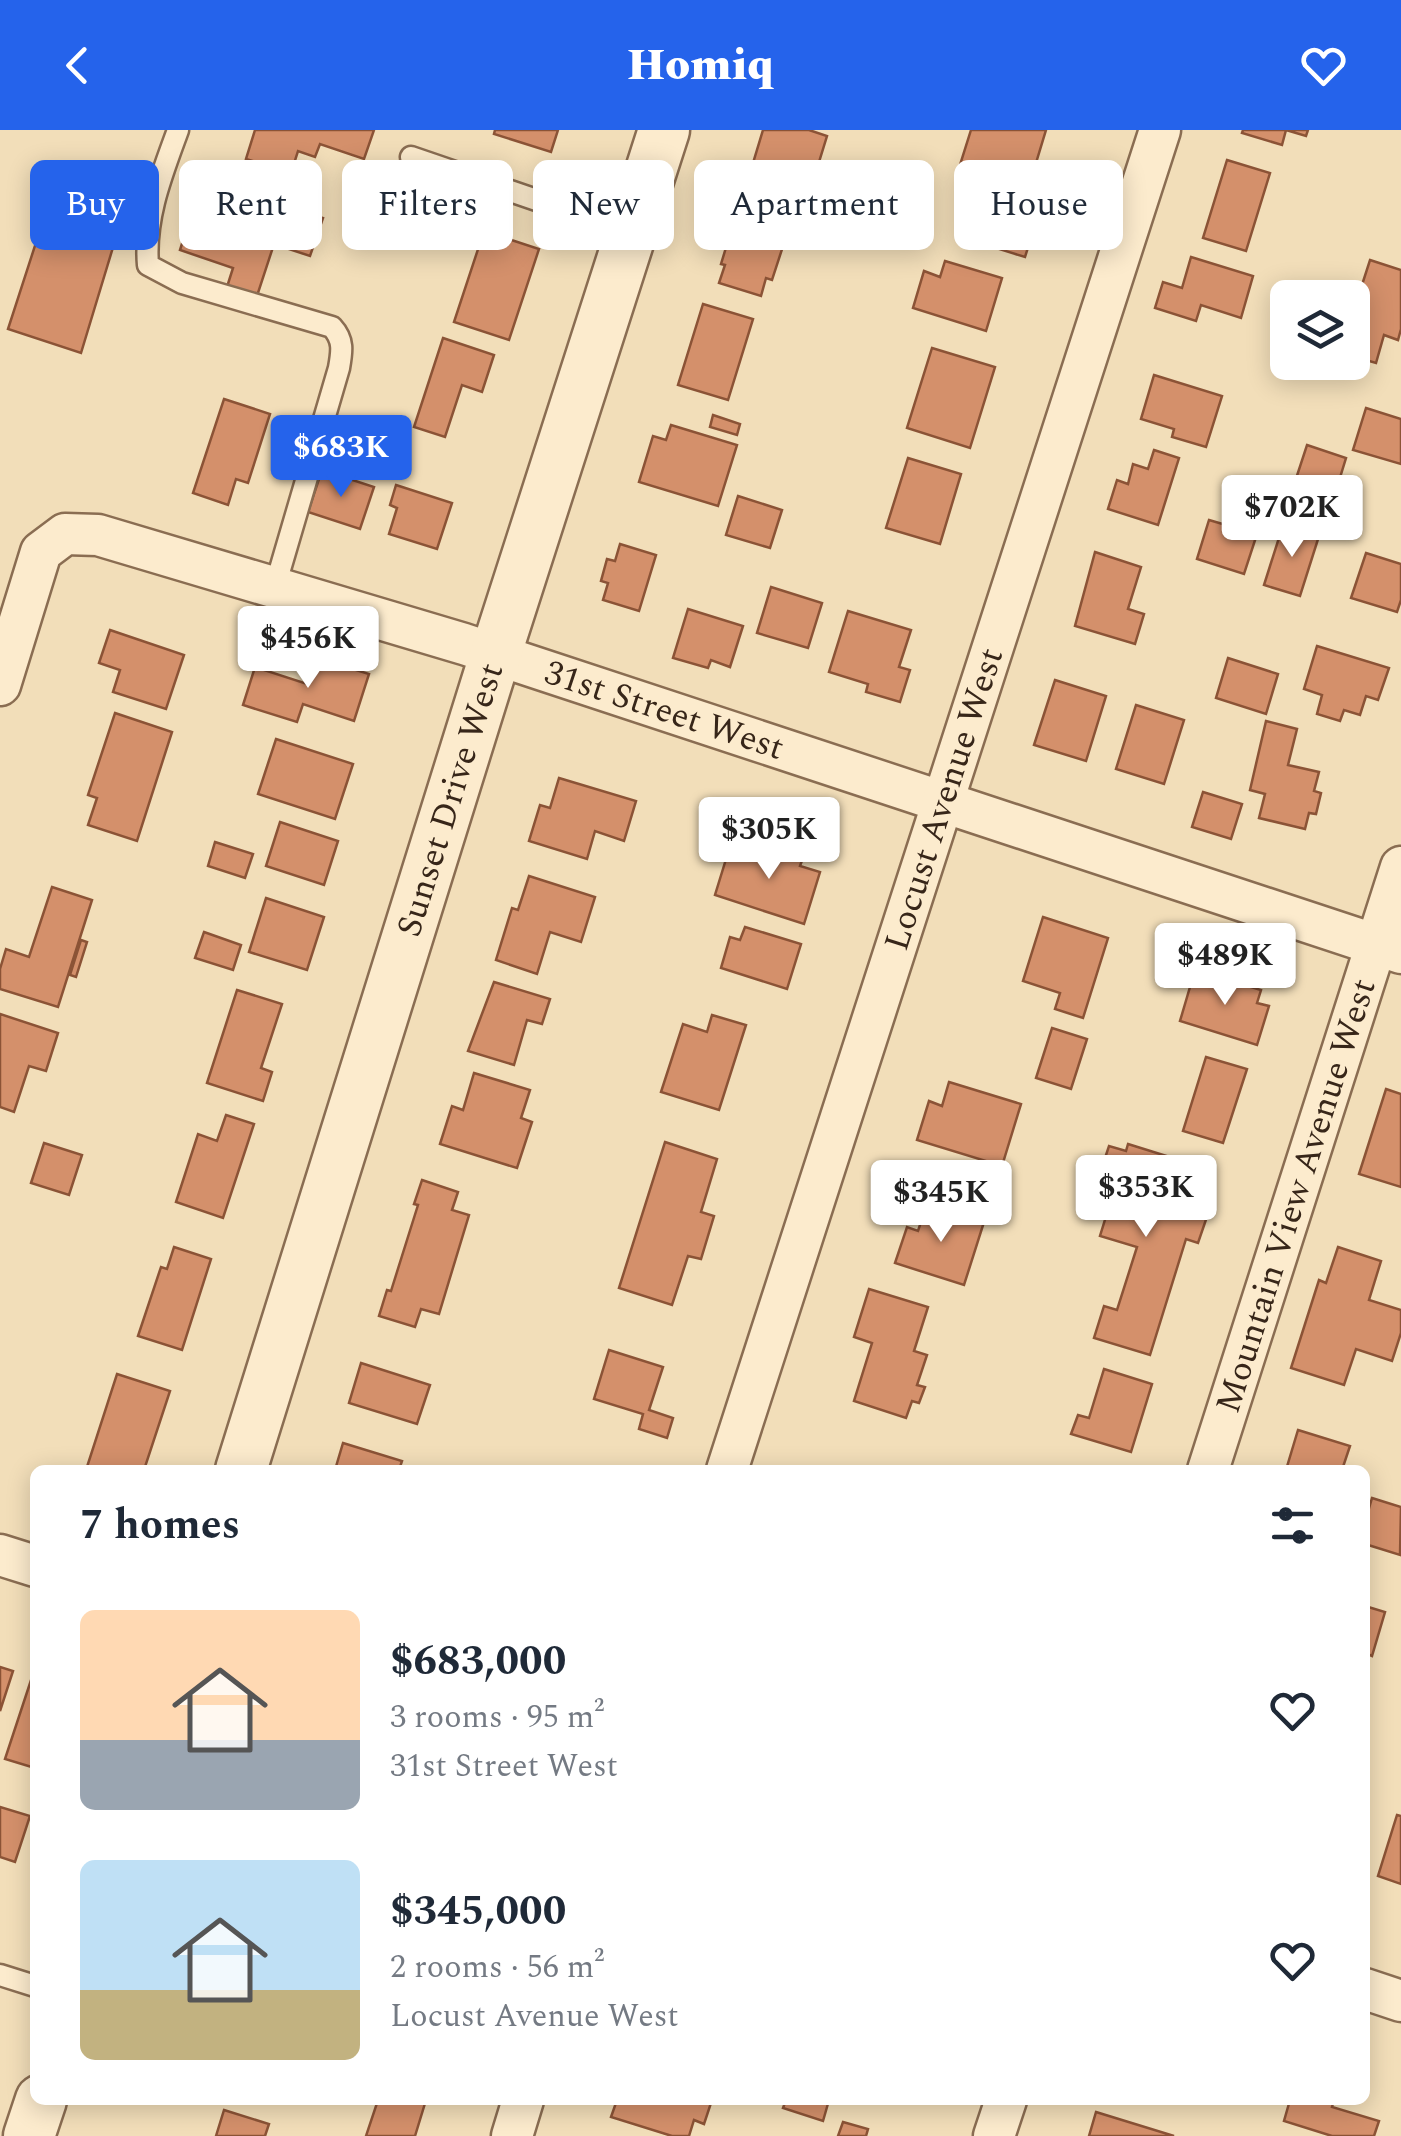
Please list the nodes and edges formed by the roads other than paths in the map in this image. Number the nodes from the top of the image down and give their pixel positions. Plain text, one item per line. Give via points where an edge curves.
1 (178, 130) edge
2 (664, 130) edge
3 (1160, 130) edge
4 (411, 157) dead end
5 (655, 160) edge
6 (533, 198) edge
7 (626, 250) edge
8 (274, 590) junction
9 (495, 656) junction
10 (0, 685) edge
11 (943, 801) junction
12 (1401, 867) edge
13 (1388, 949) edge
14 (243, 1465) edge
15 (729, 1465) edge
16 (1210, 1465) edge
17 (0, 1555) edge
18 (30, 1564) edge
19 (0, 1976) edge
20 (30, 1985) edge
21 (1370, 1991) edge
22 (1401, 2000) edge
23 (38, 2105) edge
24 (522, 2105) edge
25 (1004, 2105) edge
26 (29, 2136) edge
27 (512, 2136) edge
28 (994, 2136) edge

1 - 8 lane via 146,238 148,265 182,282 332,327 340,336 338,368
2 - 5 street, Sunset Drive West
3 - 11 street, Locust Avenue West
4 - 6 lane
7 - 9 street, Sunset Drive West
8 - 9 street, 31st Street West
8 - 10 street, 31st Street West via 98,536 65,534 42,552
9 - 11 street, 31st Street West
9 - 14 street, Sunset Drive West
11 - 13 street, 31st Street West
11 - 15 street, Locust Avenue West
12 - 13 street, Mountain View Avenue West
13 - 16 street, Mountain View Avenue West
17 - 18 street
19 - 20 lane
21 - 22 street
23 - 26 street
24 - 27 street
25 - 28 street

